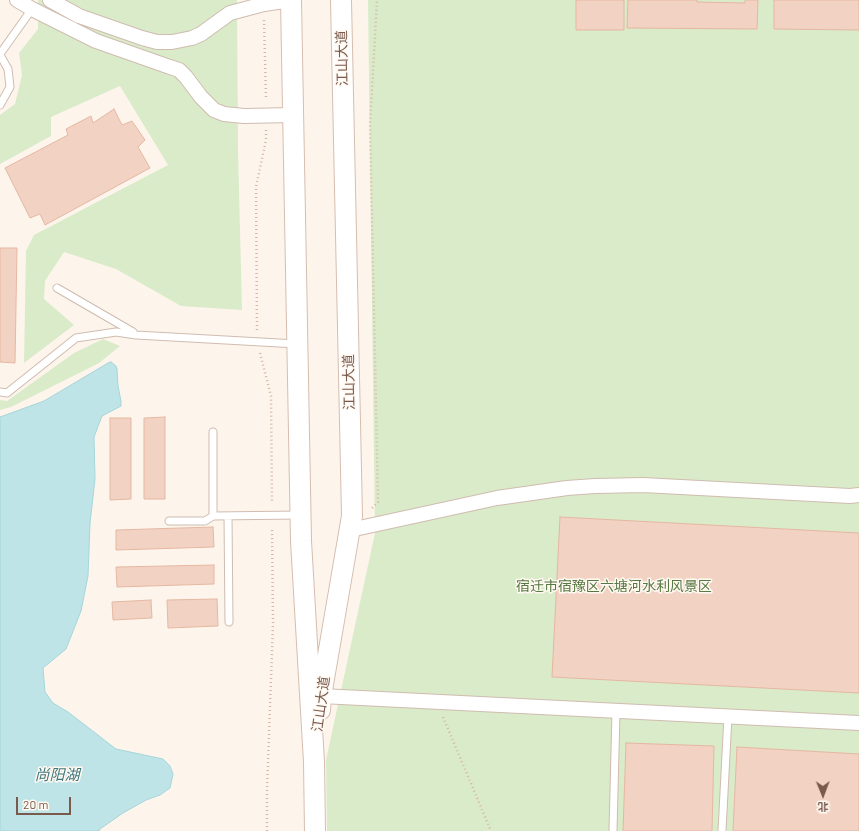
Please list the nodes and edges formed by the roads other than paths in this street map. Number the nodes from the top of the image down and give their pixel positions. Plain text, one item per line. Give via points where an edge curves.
1 (16, 0) edge
2 (50, 0) edge
3 (291, 0) edge
4 (341, 0) edge
5 (32, 9) junction
6 (0, 55) edge
7 (0, 105) edge
8 (293, 115) junction
9 (57, 288) dead end
10 (136, 334) junction
11 (297, 344) junction
12 (0, 392) edge
13 (213, 432) dead end
14 (859, 495) edge
15 (213, 516) junction
16 (228, 516) junction
17 (300, 516) junction
18 (169, 521) dead end
19 (350, 530) junction
20 (228, 622) dead end
21 (321, 696) junction
22 (616, 711) junction
23 (728, 716) junction
24 (859, 723) edge
25 (314, 762) junction
26 (315, 831) edge
27 (613, 831) edge
28 (722, 831) edge

1 - 5 street
2 - 3 street via 79,16 157,42 192,38 230,13
3 - 8 main road, 江山大道
4 - 19 main road, 江山大道 via 352,516
5 - 6 lane
5 - 8 street via 96,41 179,70 214,110 244,116
6 - 7 lane via 8,69 10,87
8 - 11 main road, 江山大道
9 - 10 lane
10 - 11 lane
10 - 12 lane via 116,332 76,338 7,393
11 - 17 main road, 江山大道
13 - 15 lane
14 - 19 street via 642,485 595,486 497,498
15 - 16 lane
15 - 18 lane via 205,521
16 - 17 lane
16 - 20 lane
17 - 25 main road, 江山大道
19 - 21 main road, 江山大道
21 - 22 street
21 - 25 main road, 江山大道
22 - 23 street
22 - 27 lane
23 - 24 street
23 - 28 lane
25 - 26 main road, 江山大道

